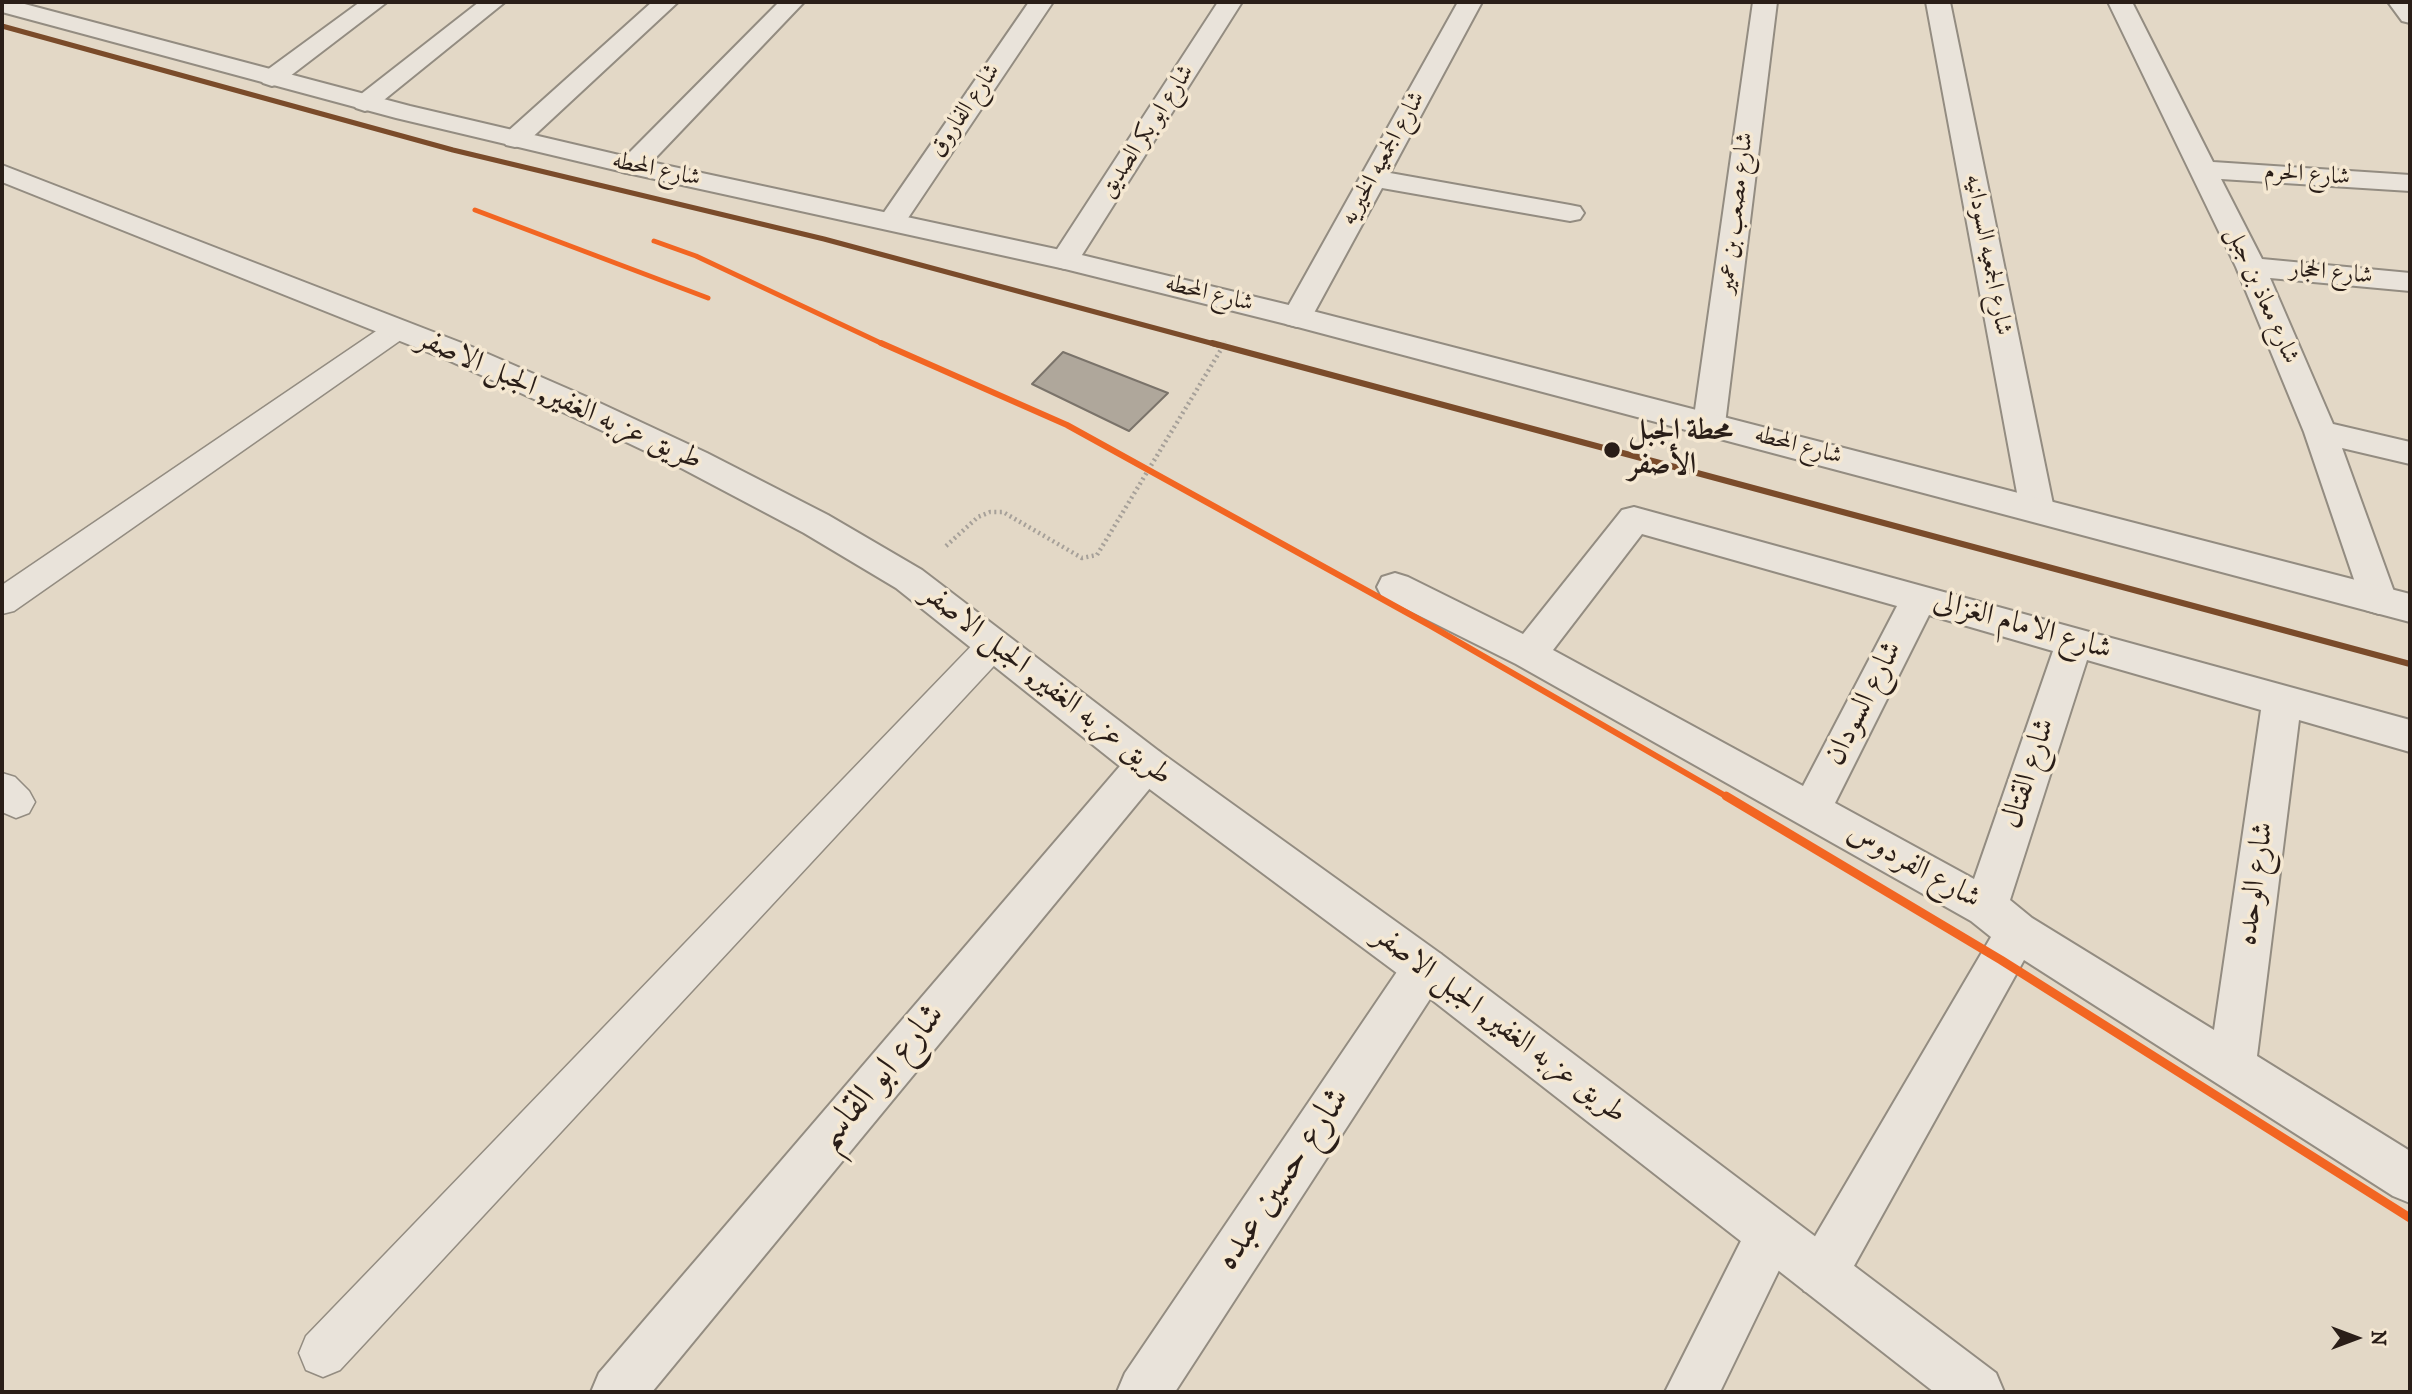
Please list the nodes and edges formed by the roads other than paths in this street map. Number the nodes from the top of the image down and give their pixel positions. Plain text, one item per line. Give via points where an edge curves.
1 (375, 2) edge
2 (493, 2) edge
3 (666, 2) edge
4 (792, 2) edge
5 (1041, 2) edge
6 (1230, 2) edge
7 (1471, 2) edge
8 (1765, 2) edge
9 (1938, 2) edge
10 (2120, 2) edge
11 (2400, 2) edge
12 (2, 5) edge
13 (2410, 16) edge
14 (272, 78) junction
15 (365, 103) junction
16 (515, 139) junction
17 (632, 166) junction
18 (2204, 170) junction
19 (2, 173) edge
20 (1374, 178) junction
21 (2410, 183) edge
22 (1570, 213) dead end
23 (892, 221) junction
24 (1065, 260) junction
25 (2251, 267) junction
26 (2410, 282) edge
27 (1297, 317) junction
28 (398, 329) junction
29 (1710, 424) junction
30 (2320, 432) junction
31 (2410, 453) edge
32 (2036, 509) junction
33 (1395, 587) dead end
34 (1920, 598) junction
35 (2379, 600) junction
36 (2, 602) edge
37 (2410, 608) edge
38 (2075, 641) junction
39 (993, 645) junction
40 (1528, 654) junction
41 (2282, 700) junction
42 (2410, 736) edge
43 (1146, 765) junction
44 (1811, 810) junction
45 (2001, 920) junction
46 (1425, 968) junction
47 (2232, 1068) junction
48 (2410, 1179) edge
49 (1772, 1235) junction
50 (1822, 1273) junction
51 (323, 1353) dead end
52 (618, 1392) edge
53 (1144, 1392) edge
54 (1692, 1392) edge
55 (1977, 1392) edge

1 - 14 street
2 - 15 street
3 - 16 street
4 - 17 street
5 - 23 street, شارع الفاروق
6 - 24 street, شارع ابو بكر الصديق
7 - 20 street, شارع الجمعيه الخيريه
8 - 29 street, شارع مصعب بن عمير
9 - 32 street, شارع الجمعيه السودانيه
10 - 18 street, شارع معاذ بن جبل
11 - 13 street
12 - 14 street, شارع المحطه
14 - 15 street, شارع المحطه
15 - 16 street, شارع المحطه
16 - 17 street, شارع المحطه
17 - 23 street, شارع المحطه
18 - 21 street, شارع الحرم
18 - 25 street, شارع معاذ بن جبل
19 - 28 street, طريق عزبه الغفير, الجبل الاصفر
20 - 22 street
20 - 27 street, شارع الجمعيه الخيريه
23 - 24 street, شارع المحطه
24 - 27 street, شارع المحطه
25 - 26 street, شارع الحجار
25 - 30 street, شارع معاذ بن جبل
27 - 29 street, شارع المحطه
28 - 36 lane
28 - 39 street, طريق عزبه الغفير, الجبل الاصفر via 555,395 816,524 909,579
29 - 32 street, شارع المحطه
30 - 31 street
30 - 35 street, شارع معاذ بن جبل
32 - 35 street, شارع المحطه
33 - 40 street, شارع الفردوس
34 - 38 street, شارع الامام الغزالى
34 - 40 street, شارع الامام الغزالى via 1634,519
34 - 44 street, شارع السودان
35 - 37 street, شارع المحطه
38 - 41 street, شارع الامام الغزالى
38 - 45 street, شارع القتال
39 - 43 street, طريق عزبه الغفير, الجبل الاصفر
39 - 51 lane
40 - 44 street, شارع الفردوس
41 - 42 street, شارع الامام الغزالى
41 - 47 street, شارع الوحده
43 - 46 street, طريق عزبه الغفير, الجبل الاصفر
43 - 52 street, شارع ابو القاسم
44 - 45 street, شارع الفردوس
45 - 47 street, شارع الفردوس
45 - 50 street, شارع القتال
46 - 49 street, طريق عزبه الغفير, الجبل الاصفر
46 - 53 street, شارع حسين عبده
47 - 48 street, شارع الفردوس
49 - 50 street, طريق عزبه الغفير, الجبل الاصفر
49 - 54 street
50 - 55 street, طريق عزبه الغفير, الجبل الاصفر

